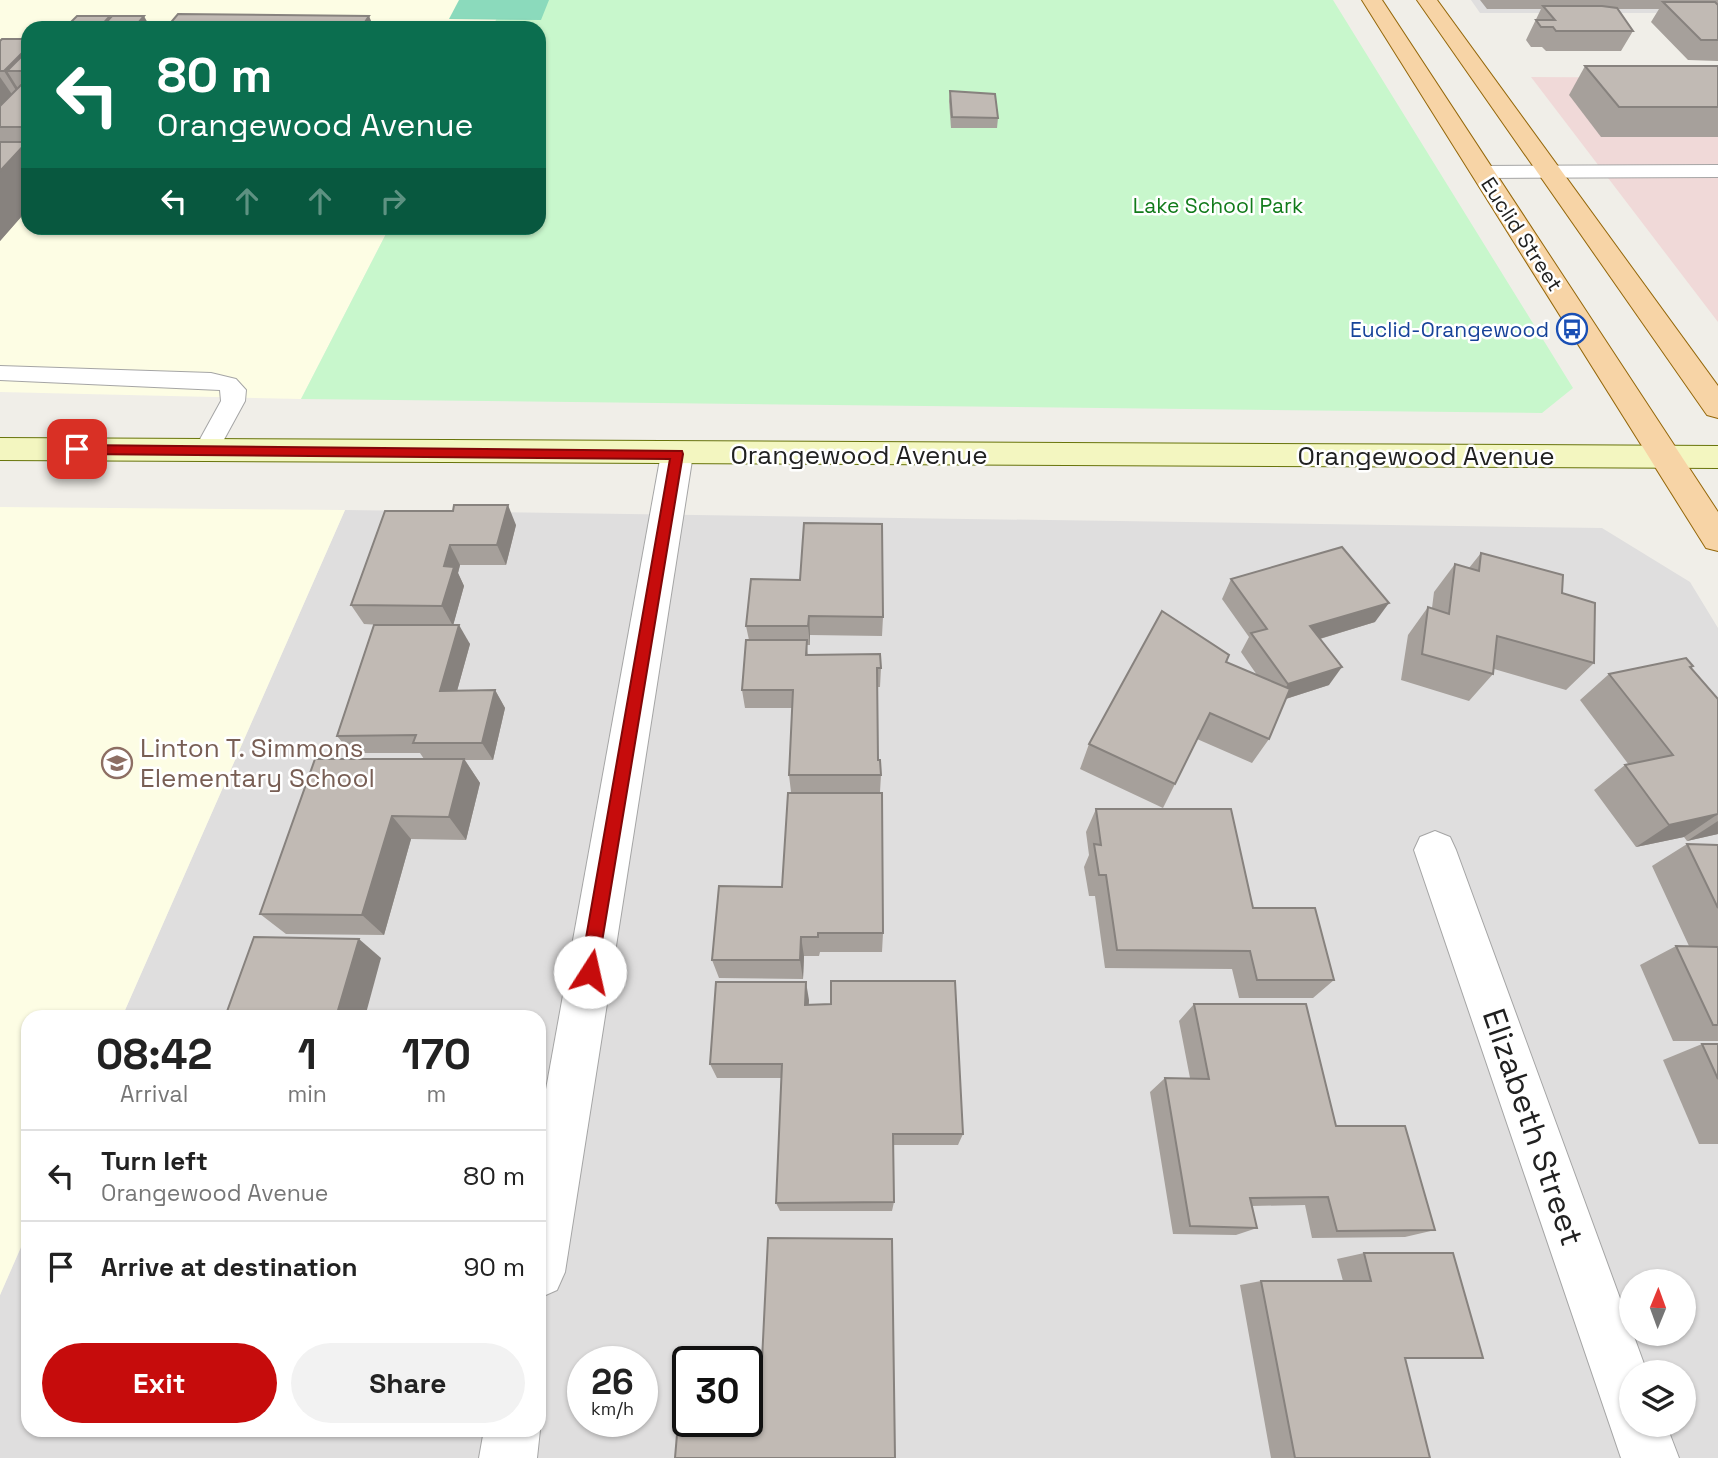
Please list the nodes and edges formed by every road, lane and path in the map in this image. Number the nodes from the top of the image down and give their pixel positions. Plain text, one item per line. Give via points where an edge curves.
1 (1372, 0) edge
2 (1427, 0) edge
3 (1549, 171) junction
4 (1718, 171) edge
5 (1482, 172) junction
6 (0, 373) edge
7 (1718, 408) edge
8 (0, 449) edge
9 (206, 450) junction
10 (677, 454) junction
11 (1664, 456) junction
12 (1718, 457) edge
13 (1718, 539) edge
14 (1435, 850) dead end
15 (546, 1231) edge
16 (1619, 1371) edge
17 (511, 1437) edge
18 (1643, 1437) edge
19 (508, 1458) edge
20 (1650, 1458) edge

1 - 5 main road, Euclid Street
2 - 3 main road
3 - 4 lane
3 - 5 lane
3 - 7 main road
5 - 11 main road, Euclid Street
6 - 9 lane via 228,384 234,390 233,401
8 - 9 main road, Orangewood Avenue
9 - 10 main road, Orangewood Avenue
10 - 11 main road, Orangewood Avenue
10 - 15 street
11 - 12 main road, Orangewood Avenue
11 - 13 main road, Euclid Street
14 - 16 street, Elizabeth Street
17 - 19 street
18 - 20 street

